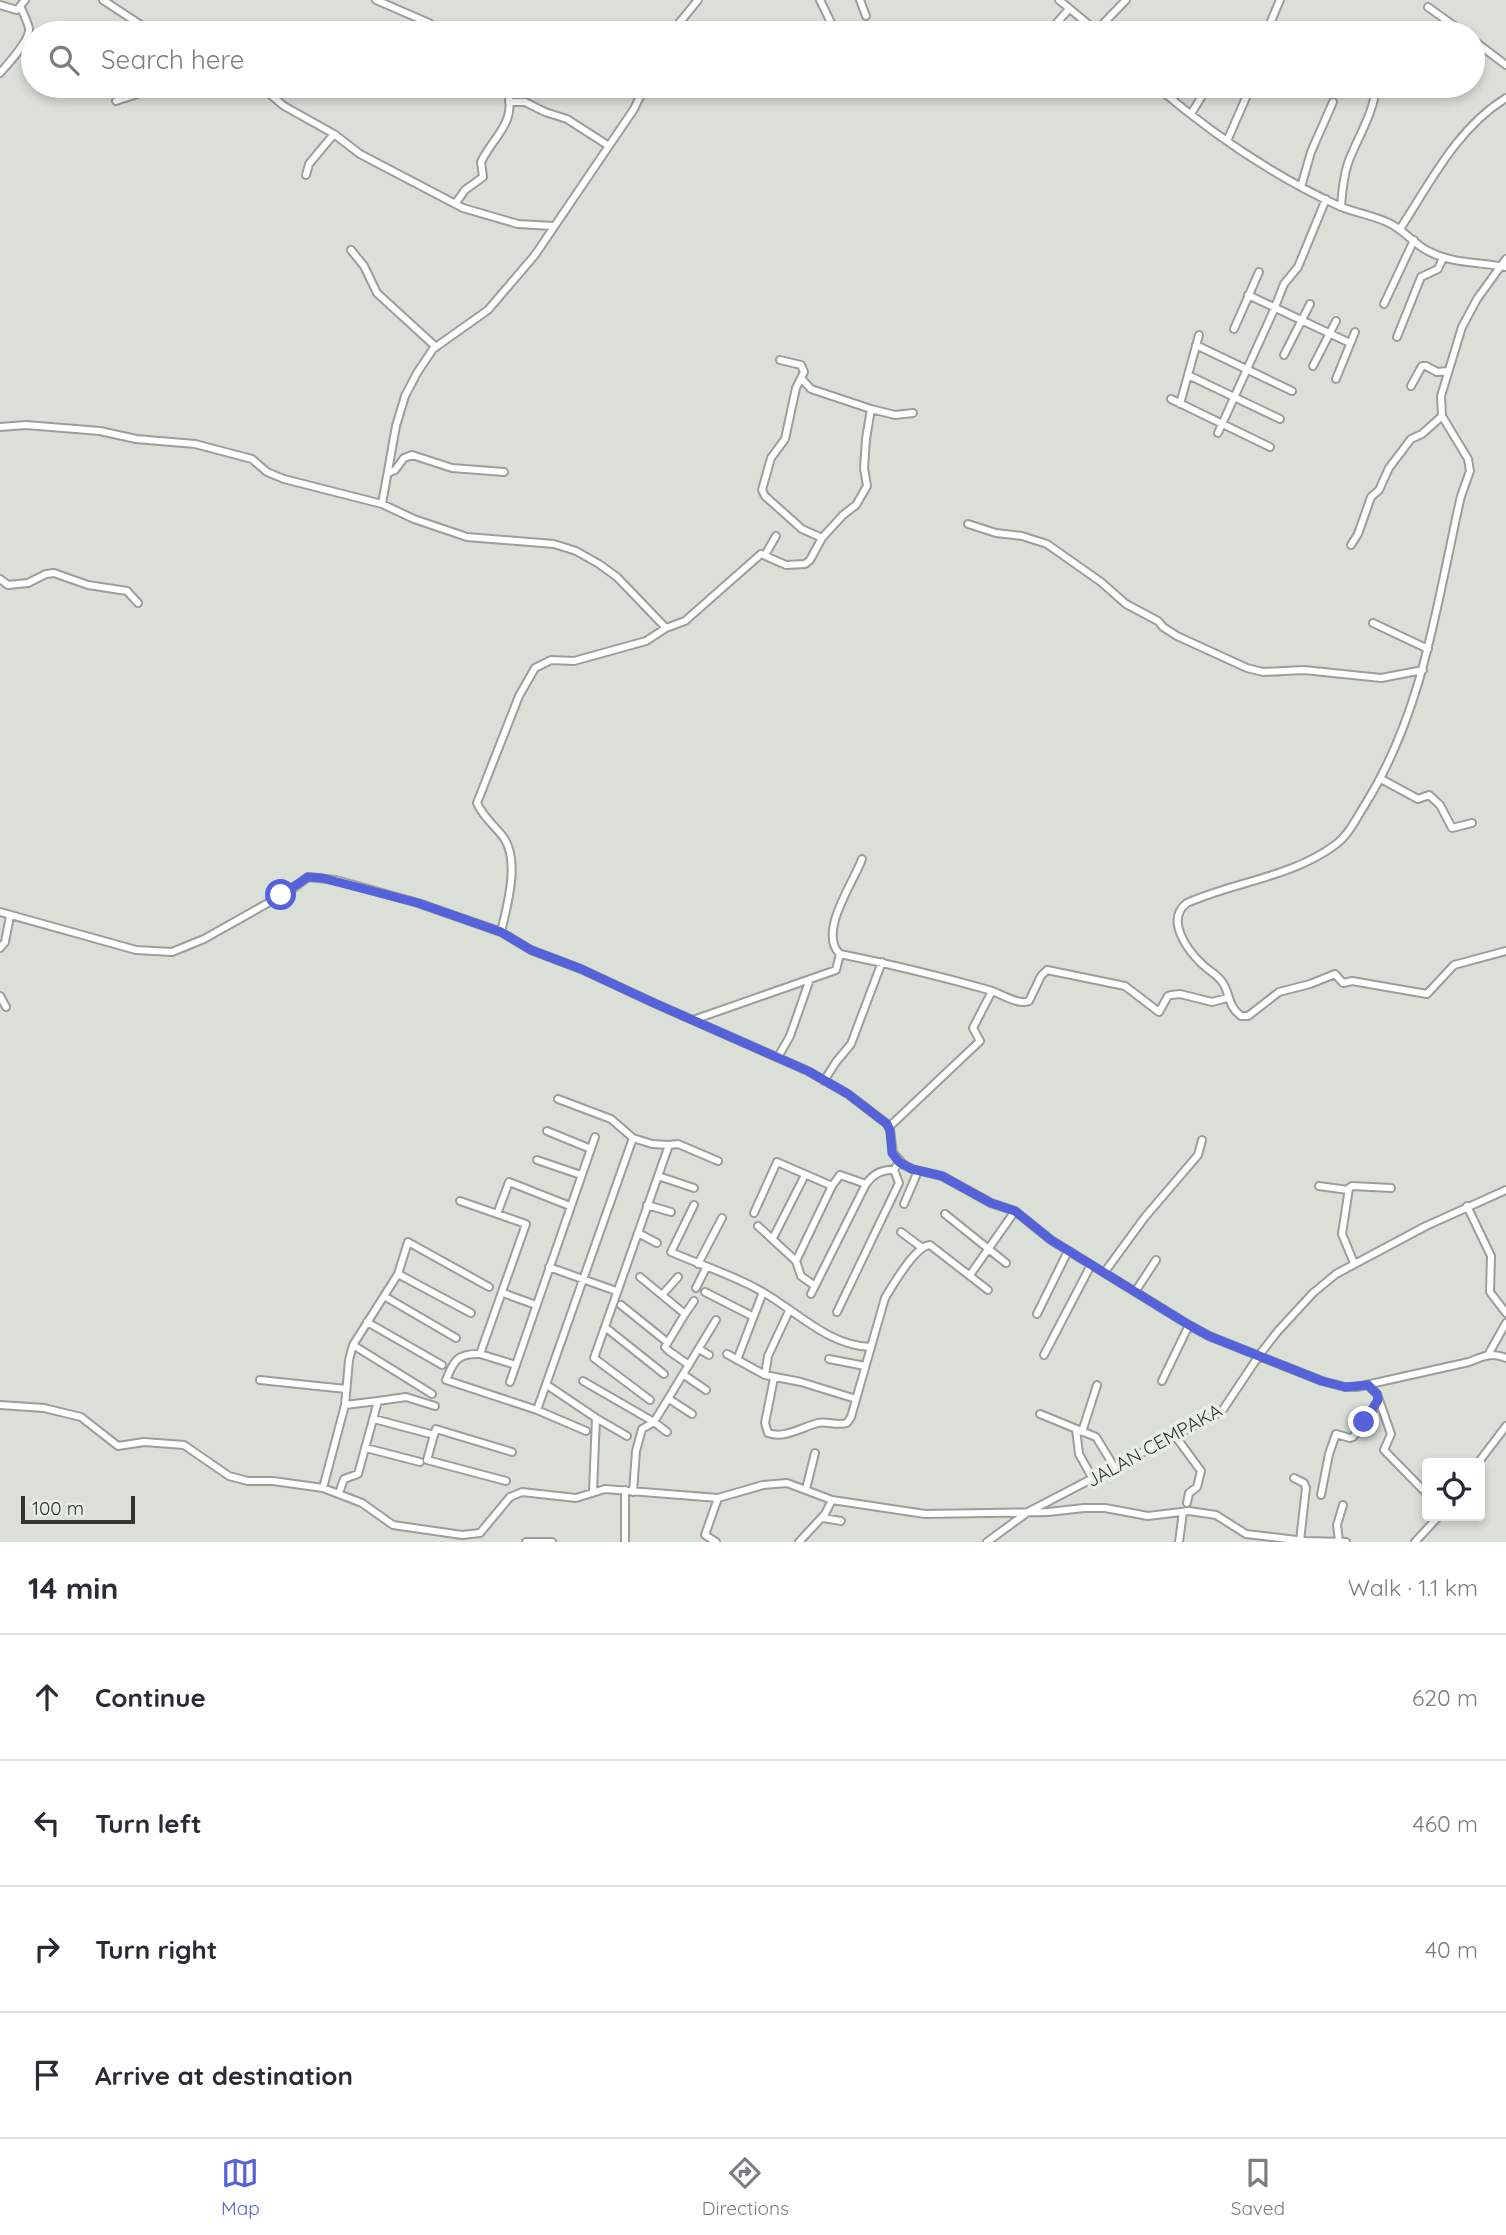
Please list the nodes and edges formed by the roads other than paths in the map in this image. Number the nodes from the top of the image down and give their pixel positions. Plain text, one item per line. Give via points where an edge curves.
1 (103, 0) edge
2 (376, 0) edge
3 (698, 0) edge
4 (820, 0) edge
5 (860, 0) edge
6 (1059, 0) edge
7 (1126, 0) edge
8 (1280, 0) edge
9 (23, 3) edge
10 (0, 5) edge
11 (1428, 7) dead end
12 (1069, 9) junction
13 (866, 16) dead end
14 (27, 21) edge
15 (136, 21) edge
16 (424, 21) edge
17 (681, 21) edge
18 (831, 21) edge
19 (1058, 21) edge
20 (1084, 21) edge
21 (1107, 21) edge
22 (1271, 21) edge
23 (1447, 21) edge
24 (21, 47) edge
25 (1485, 49) edge
26 (1506, 65) edge
27 (0, 73) edge
28 (125, 98) edge
29 (274, 98) edge
30 (508, 98) edge
31 (639, 98) edge
32 (1171, 98) edge
33 (1201, 98) edge
34 (1246, 98) edge
35 (1374, 98) edge
36 (1506, 98) edge
37 (116, 101) dead end
38 (509, 102) junction
39 (1333, 102) dead end
40 (1191, 114) junction
41 (334, 134) junction
42 (1227, 141) junction
43 (609, 146) junction
44 (306, 175) dead end
45 (1301, 187) junction
46 (1326, 199) junction
47 (455, 204) junction
48 (1341, 207) junction
49 (553, 226) junction
50 (1400, 229) junction
51 (1413, 240) junction
52 (351, 250) dead end
53 (1443, 258) junction
54 (1506, 258) edge
55 (1498, 266) edge
56 (1259, 272) dead end
57 (1248, 295) junction
58 (1310, 304) dead end
59 (1384, 304) dead end
60 (1275, 308) junction
61 (1302, 320) junction
62 (1336, 321) dead end
63 (1234, 328) dead end
64 (1355, 332) dead end
65 (1330, 333) junction
66 (1199, 335) dead end
67 (1397, 337) dead end
68 (1350, 343) junction
69 (1196, 345) junction
70 (436, 347) junction
71 (1284, 355) dead end
72 (780, 360) dead end
73 (1313, 366) dead end
74 (1247, 369) junction
75 (1444, 371) junction
76 (1188, 375) junction
77 (802, 379) junction
78 (1336, 379) dead end
79 (1411, 386) dead end
80 (1292, 391) dead end
81 (1234, 397) junction
82 (1171, 399) dead end
83 (1180, 404) junction
84 (871, 409) junction
85 (913, 412) dead end
86 (1442, 416) junction
87 (1280, 419) dead end
88 (1222, 424) junction
89 (0, 427) edge
90 (1218, 433) dead end
91 (1270, 447) dead end
92 (504, 472) dead end
93 (388, 473) junction
94 (382, 505) junction
95 (968, 524) dead end
96 (776, 537) dead end
97 (822, 538) junction
98 (1351, 545) dead end
99 (765, 555) junction
100 (0, 579) edge
101 (138, 603) dead end
102 (1373, 623) dead end
103 (666, 628) junction
104 (1428, 649) junction
105 (1423, 670) junction
106 (1381, 779) junction
107 (1472, 823) dead end
108 (862, 859) dead end
109 (0, 912) edge
110 (10, 916) junction
111 (501, 932) junction
112 (0, 948) edge
113 (1506, 951) edge
114 (840, 954) junction
115 (882, 962) junction
116 (810, 979) junction
117 (992, 991) junction
118 (0, 996) edge
119 (1227, 998) junction
120 (6, 1007) dead end
121 (693, 1020) junction
122 (778, 1057) junction
123 (824, 1081) junction
124 (558, 1099) dead end
125 (889, 1127) junction
126 (547, 1131) dead end
127 (595, 1137) dead end
128 (633, 1138) junction
129 (1202, 1140) dead end
130 (669, 1145) junction
131 (591, 1149) junction
132 (537, 1160) dead end
133 (718, 1161) dead end
134 (899, 1162) junction
135 (894, 1170) junction
136 (918, 1171) junction
137 (581, 1175) junction
138 (805, 1175) junction
139 (658, 1176) junction
140 (866, 1184) junction
141 (832, 1186) junction
142 (1319, 1186) dead end
143 (694, 1188) dead end
144 (1391, 1188) dead end
145 (1348, 1190) junction
146 (1506, 1190) edge
147 (460, 1201) dead end
148 (904, 1204) dead end
149 (647, 1205) junction
150 (694, 1205) dead end
151 (570, 1206) junction
152 (1467, 1206) junction
153 (1015, 1211) junction
154 (670, 1212) dead end
155 (754, 1213) dead end
156 (498, 1214) junction
157 (945, 1214) dead end
158 (722, 1218) dead end
159 (758, 1226) dead end
160 (901, 1232) dead end
161 (638, 1233) junction
162 (774, 1238) junction
163 (657, 1242) dead end
164 (921, 1247) junction
165 (988, 1249) junction
166 (1068, 1251) junction
167 (1156, 1260) dead end
168 (796, 1261) junction
169 (1006, 1263) dead end
170 (1354, 1263) junction
171 (698, 1264) junction
172 (1091, 1265) junction
173 (550, 1267) junction
174 (706, 1268) junction
175 (1104, 1273) junction
176 (398, 1274) junction
177 (970, 1275) junction
178 (677, 1276) dead end
179 (640, 1277) dead end
180 (583, 1279) junction
181 (815, 1286) junction
182 (489, 1287) dead end
183 (696, 1287) dead end
184 (988, 1290) dead end
185 (616, 1291) junction
186 (705, 1292) dead end
187 (763, 1292) junction
188 (1135, 1292) junction
189 (503, 1293) junction
190 (811, 1294) dead end
191 (662, 1295) junction
192 (384, 1296) junction
193 (694, 1301) dead end
194 (536, 1306) junction
195 (621, 1306) dead end
196 (789, 1311) junction
197 (837, 1312) dead end
198 (471, 1313) dead end
199 (1506, 1313) edge
200 (685, 1314) junction
201 (1037, 1314) dead end
202 (752, 1316) junction
203 (716, 1320) dead end
204 (367, 1322) junction
205 (1506, 1323) edge
206 (1189, 1325) junction
207 (605, 1328) junction
208 (456, 1338) dead end
209 (667, 1342) junction
210 (353, 1345) junction
211 (871, 1347) junction
212 (699, 1349) junction
213 (480, 1354) junction
214 (727, 1354) dead end
215 (1260, 1354) junction
216 (1488, 1354) junction
217 (709, 1355) dead end
218 (1044, 1355) dead end
219 (1506, 1358) edge
220 (829, 1359) dead end
221 (737, 1360) junction
222 (442, 1365) dead end
223 (516, 1365) junction
224 (689, 1365) junction
225 (865, 1366) junction
226 (664, 1374) dead end
227 (684, 1375) junction
228 (765, 1375) junction
229 (774, 1378) junction
230 (260, 1380) dead end
231 (583, 1381) dead end
232 (1162, 1381) dead end
233 (510, 1382) dead end
234 (547, 1385) junction
235 (1097, 1385) dead end
236 (1368, 1385) junction
237 (346, 1389) junction
238 (706, 1390) dead end
239 (432, 1394) dead end
240 (669, 1399) junction
241 (856, 1399) junction
242 (650, 1400) dead end
243 (1378, 1400) junction
244 (378, 1401) junction
245 (0, 1405) edge
246 (345, 1405) junction
247 (435, 1406) dead end
248 (537, 1410) junction
249 (692, 1414) dead end
250 (1040, 1414) dead end
251 (596, 1418) junction
252 (374, 1419) junction
253 (654, 1422) junction
254 (1506, 1426) edge
255 (586, 1430) dead end
256 (1079, 1431) junction
257 (667, 1432) dead end
258 (434, 1435) junction
259 (626, 1436) dead end
260 (1176, 1437) junction
261 (366, 1448) junction
262 (513, 1452) dead end
263 (815, 1453) dead end
264 (1482, 1458) edge
265 (420, 1462) dead end
266 (1115, 1468) junction
267 (1294, 1478) dead end
268 (1093, 1479) junction
269 (506, 1481) dead end
270 (323, 1488) junction
271 (806, 1489) junction
272 (1422, 1489) edge
273 (625, 1490) junction
274 (593, 1491) junction
275 (633, 1492) junction
276 (339, 1493) junction
277 (1321, 1495) dead end
278 (718, 1498) junction
279 (832, 1500) junction
280 (1187, 1503) dead end
281 (1343, 1505) dead end
282 (1182, 1511) junction
283 (1028, 1512) junction
284 (822, 1518) junction
285 (841, 1521) dead end
286 (1434, 1521) edge
287 (1300, 1541) edge
288 (1343, 1541) edge
289 (526, 1542) edge
290 (552, 1542) edge
291 (625, 1542) edge
292 (716, 1542) edge
293 (799, 1542) edge
294 (987, 1542) edge
295 (1179, 1542) edge
296 (1415, 1542) edge

1 - 15 street
2 - 16 street
3 - 17 street
4 - 18 street
5 - 13 street
6 - 12 street
7 - 21 street
8 - 22 street
9 - 10 street via 17,10
9 - 14 street
11 - 23 street
12 - 19 street
12 - 20 street
24 - 27 street
25 - 26 street
28 - 37 street
29 - 41 street
30 - 38 street
31 - 43 street
32 - 40 street
33 - 40 street
34 - 42 street
35 - 48 street via 1348,165
36 - 50 street via 1461,138
38 - 43 street via 525,102 567,119
38 - 47 street via 505,126 481,162 483,177
39 - 45 street
40 - 42 street
41 - 44 street via 309,164
41 - 47 street
42 - 45 street
43 - 49 street
45 - 46 street
46 - 48 street
46 - 60 street
47 - 49 street via 518,224
48 - 50 street
49 - 70 street via 535,255 488,310
50 - 51 street
51 - 53 street
51 - 59 street
52 - 70 street via 377,293
53 - 55 street
53 - 67 street via 1437,270 1421,277
54 - 55 street
55 - 75 street via 1462,327
56 - 57 street
57 - 60 street
57 - 63 street
58 - 61 street
60 - 61 street
60 - 74 street
61 - 65 street
61 - 71 street
62 - 65 street
64 - 68 street
65 - 68 street
65 - 73 street
66 - 69 street
68 - 78 street
69 - 74 street
69 - 76 street
70 - 93 street via 405,396
72 - 77 street via 801,365
74 - 80 street
74 - 81 street
75 - 79 street via 1422,366
75 - 86 street
76 - 81 street
76 - 83 street
77 - 84 street via 811,389
77 - 97 street via 787,435 771,458 762,490 802,529
81 - 87 street
81 - 88 street
82 - 83 street
83 - 88 street
84 - 85 street via 895,415
84 - 97 street via 866,488 856,505
86 - 98 street via 1411,439 1389,468
86 - 104 street via 1465,453 1470,471
88 - 90 street
88 - 91 street
89 - 94 street via 100,431 195,444 252,459 284,479
92 - 93 street via 452,468 412,455
93 - 94 street
94 - 103 street via 467,537 526,540 576,551 617,577
95 - 105 street via 1047,544 1172,633 1241,666 1263,672 1304,670 1381,678
96 - 99 street
97 - 99 street via 803,565 786,565
99 - 103 street via 685,621
100 - 101 street via 8,585 24,584 54,573 126,591
102 - 104 street
103 - 111 street via 646,641 574,661 544,662 533,671 477,803 507,845 511,878
104 - 105 street
105 - 106 street
106 - 107 street via 1418,799 1432,796 1452,828
106 - 119 street via 1349,831 1334,846 1278,873 1198,899 1179,910 1176,919 1181,934 1197,959 1222,981
108 - 114 street via 832,931
109 - 110 street
110 - 111 street via 136,950 172,951 213,933 303,880 322,878 418,903
110 - 112 street
111 - 121 street via 531,950
113 - 119 street via 1454,965 1427,994 1342,983 1336,974 1279,992 1248,1016 1238,1015
114 - 115 street
114 - 116 street via 836,970
115 - 117 street
115 - 123 street via 851,1044
116 - 121 street
116 - 122 street
117 - 119 street via 1027,1003 1047,970 1125,986 1157,1012 1170,995 1212,1002
117 - 125 street via 973,1028 980,1041
118 - 120 street
121 - 122 street
122 - 123 street
123 - 125 street
124 - 128 street via 611,1119
125 - 134 street via 892,1153
126 - 131 street
127 - 131 street
128 - 130 street
128 - 180 street
129 - 175 street via 1198,1155
130 - 133 street via 678,1144
130 - 139 street
131 - 137 street
132 - 137 street
134 - 135 street
134 - 136 street
135 - 140 street via 872,1176
135 - 197 street via 898,1183
136 - 148 street
136 - 153 street via 942,1176
137 - 151 street
138 - 141 street
138 - 155 street via 778,1162
138 - 162 street
139 - 143 street
139 - 149 street
140 - 141 street via 840,1175
140 - 181 street
141 - 168 street
142 - 145 street
144 - 145 street via 1352,1186
145 - 170 street via 1342,1234
146 - 152 street, JALAN CEMPAKA
147 - 156 street
149 - 154 street
149 - 161 street
150 - 171 street via 671,1252
151 - 156 street via 509,1182
151 - 173 street
152 - 170 street, JALAN CEMPAKA
152 - 199 street via 1491,1256 1490,1292
153 - 165 street
153 - 166 street
156 - 189 street via 526,1224
157 - 165 street
158 - 171 street
159 - 162 street
160 - 164 street
161 - 163 street
161 - 185 street
162 - 168 street
164 - 177 street via 930,1245
164 - 211 street via 885,1298
165 - 169 street
165 - 177 street
166 - 172 street
166 - 201 street
167 - 188 street
168 - 181 street via 801,1276
170 - 215 street, JALAN CEMPAKA via 1323,1283
171 - 174 street
172 - 175 street
172 - 218 street
173 - 180 street
173 - 194 street
174 - 183 street
174 - 187 street
175 - 188 street
176 - 182 street via 408,1242
176 - 192 street
176 - 198 street
177 - 184 street
178 - 191 street
179 - 191 street
180 - 185 street
180 - 234 street
181 - 190 street
185 - 207 street
186 - 202 street
187 - 196 street
187 - 202 street
188 - 206 street
189 - 194 street
189 - 213 street
191 - 200 street
192 - 204 street
192 - 208 street
193 - 200 street
194 - 223 street
195 - 209 street
196 - 211 street via 856,1347
196 - 228 street via 768,1356
200 - 209 street
202 - 221 street
203 - 212 street
204 - 210 street
204 - 222 street
205 - 216 street
206 - 215 street
206 - 232 street
207 - 226 street
207 - 242 street via 594,1358
209 - 224 street via 668,1351
210 - 237 street
210 - 239 street
211 - 225 street
212 - 217 street
212 - 224 street
213 - 223 street
213 - 248 street via 460,1356 446,1380
214 - 221 street
215 - 236 street via 1322,1381 1345,1387
215 - 260 street, JALAN CEMPAKA via 1225,1409
216 - 219 street
216 - 236 street
220 - 225 street
221 - 228 street
223 - 233 street
224 - 227 street
225 - 241 street
227 - 238 street
227 - 240 street
228 - 229 street
229 - 241 street
229 - 241 street via 765,1423 772,1435 817,1423 847,1423
230 - 237 street
231 - 253 street
234 - 248 street
234 - 251 street
235 - 256 street
236 - 243 street
237 - 246 street
240 - 249 street
240 - 253 street
243 - 272 street via 1391,1434 1384,1450
243 - 277 street via 1353,1437 1336,1434
244 - 246 street
244 - 247 street via 406,1397
244 - 252 street
245 - 270 street via 81,1417 118,1446 144,1442 184,1445 218,1471 236,1478
246 - 270 street
248 - 255 street
250 - 256 street
251 - 259 street
251 - 274 street
252 - 258 street
252 - 261 street
253 - 257 street
253 - 275 street via 639,1436
254 - 264 street
256 - 266 street via 1100,1440
256 - 268 street via 1079,1454
258 - 262 street via 436,1429
258 - 269 street via 427,1460
260 - 266 street, JALAN CEMPAKA
260 - 280 street via 1201,1471 1198,1487 1189,1493
261 - 265 street
261 - 276 street via 358,1474 344,1479
263 - 271 street
266 - 268 street, JALAN CEMPAKA
267 - 287 street via 1306,1488
268 - 283 street, JALAN CEMPAKA
270 - 276 street
271 - 278 street via 777,1483
271 - 279 street
273 - 274 street
273 - 275 street
273 - 291 street
274 - 276 street via 576,1498 516,1494 482,1532 463,1535 389,1524 362,1503
275 - 278 street
278 - 292 street via 705,1535
279 - 283 street via 925,1514
279 - 284 street
281 - 288 street via 1337,1525
282 - 283 street via 1148,1516 1105,1508
282 - 287 street via 1216,1515 1246,1534
282 - 295 street
283 - 294 street, JALAN CEMPAKA
284 - 285 street
284 - 293 street
286 - 296 street
287 - 288 street
289 - 290 street

